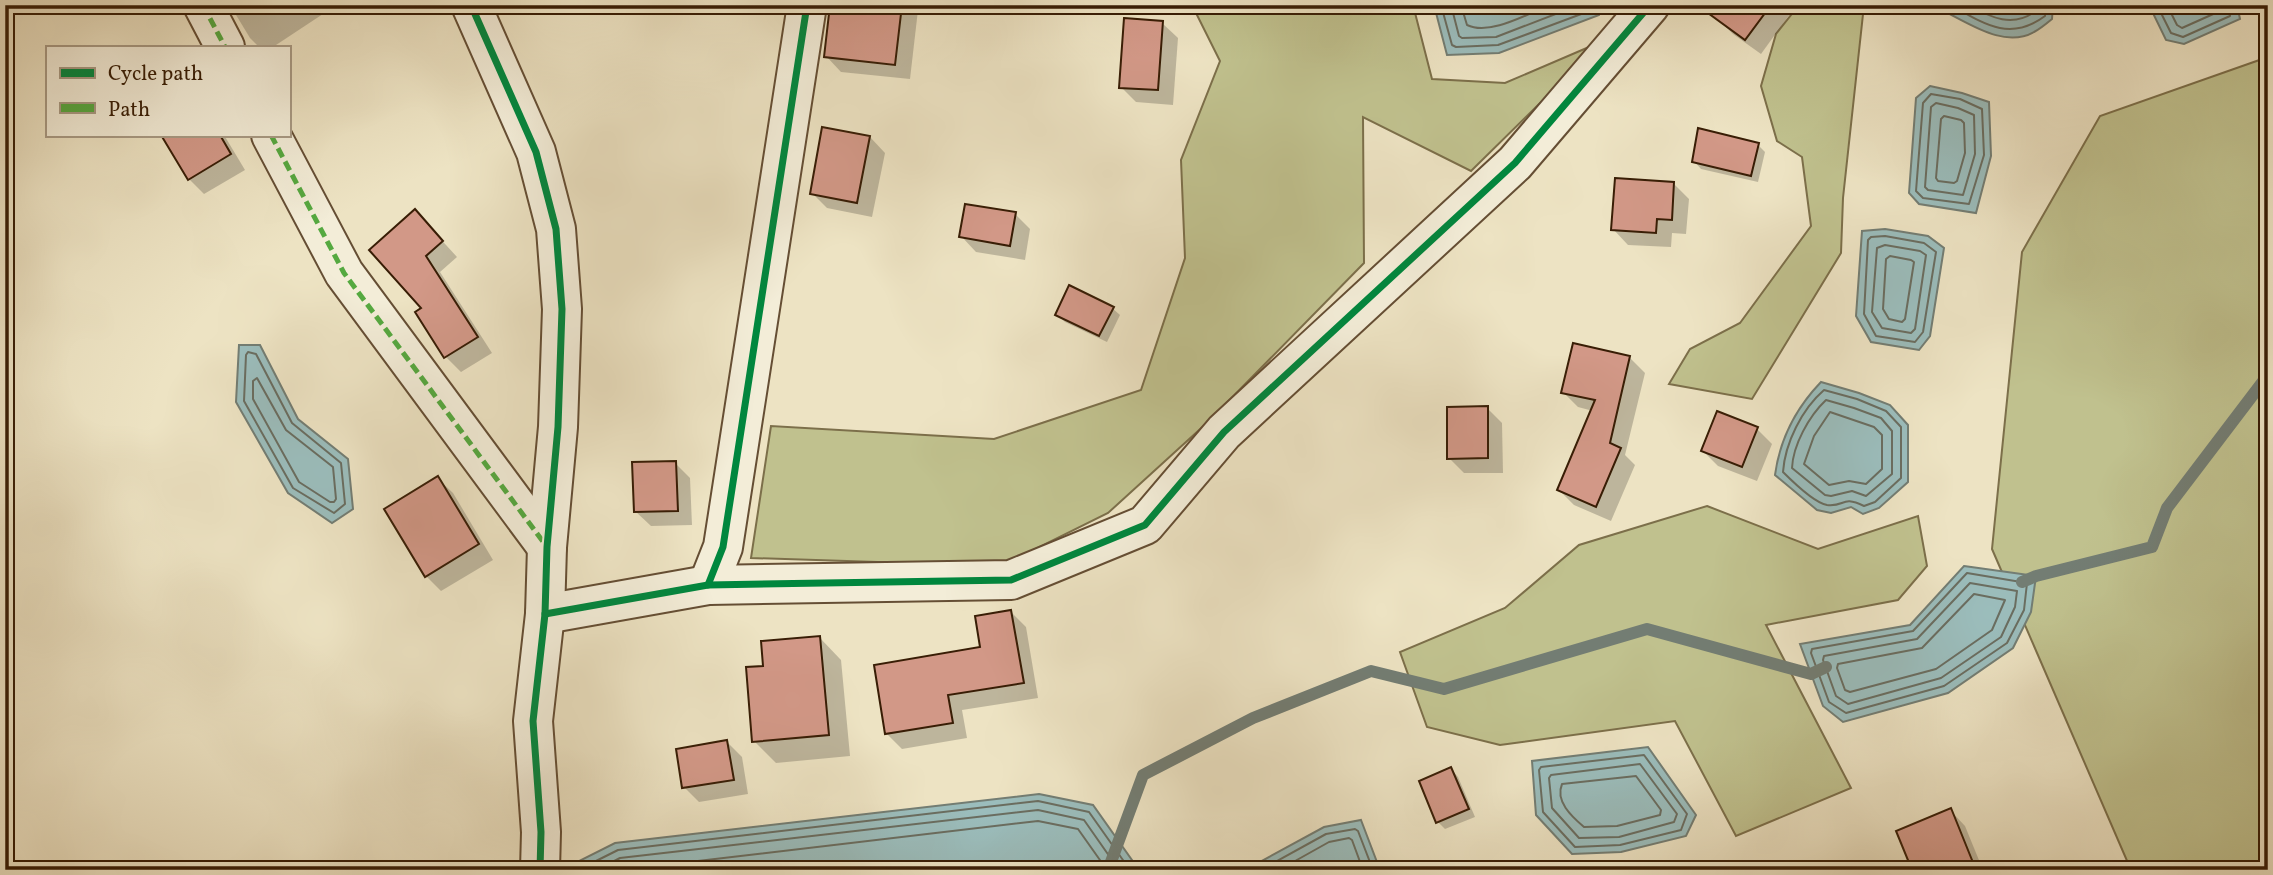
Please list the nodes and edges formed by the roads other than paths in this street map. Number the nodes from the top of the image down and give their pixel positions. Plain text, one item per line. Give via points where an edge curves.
1 (203, 5) edge
2 (471, 5) edge
3 (807, 5) edge
4 (1650, 5) edge
5 (224, 46) edge
6 (272, 136) edge
7 (547, 547) junction
8 (708, 585) junction
9 (545, 614) junction
10 (540, 870) edge

1 - 5 street
2 - 7 street via 536,152 556,229 561,322 558,427
3 - 8 street via 723,547
4 - 8 street via 1515,163 1224,432 1145,525 1011,580
6 - 7 street via 344,274
7 - 9 street
8 - 9 street
9 - 10 street via 533,721

